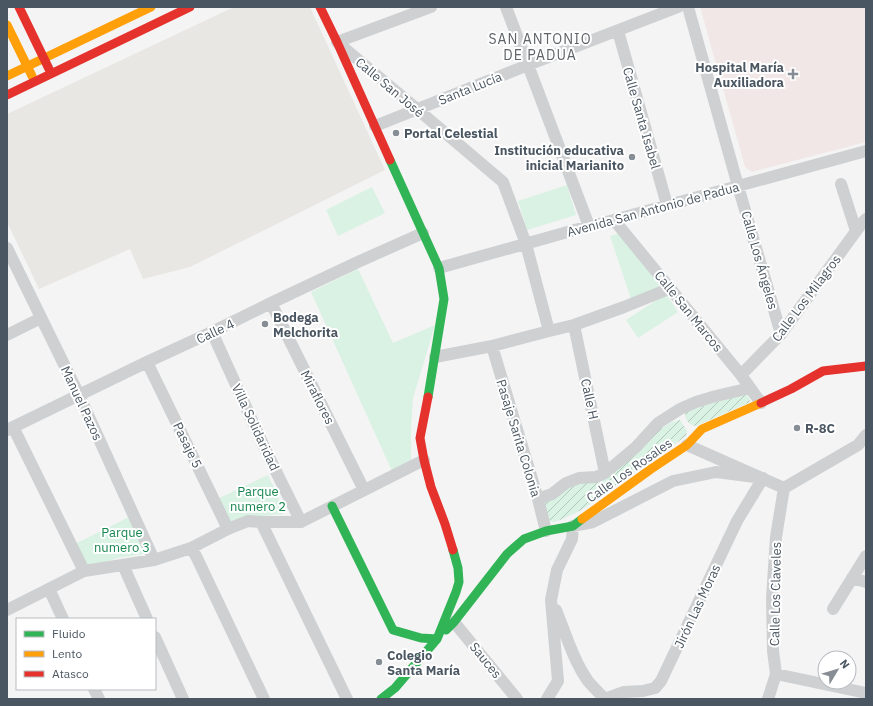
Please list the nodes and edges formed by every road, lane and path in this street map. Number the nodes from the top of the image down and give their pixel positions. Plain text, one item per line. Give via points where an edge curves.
1 (19, 7) edge
2 (151, 7) edge
3 (190, 7) edge
4 (320, 7) edge
5 (431, 7) edge
6 (506, 7) edge
7 (678, 7) edge
8 (688, 7) edge
9 (7, 25) edge
10 (618, 31) junction
11 (337, 42) junction
12 (44, 58) junction
13 (528, 65) junction
14 (27, 66) junction
15 (51, 74) junction
16 (7, 76) edge
17 (34, 81) junction
18 (7, 95) edge
19 (417, 109) junction
20 (375, 126) junction
21 (866, 150) edge
22 (841, 184) dead end
23 (738, 186) junction
24 (667, 205) junction
25 (866, 219) edge
26 (614, 220) junction
27 (589, 226) junction
28 (856, 231) junction
29 (423, 233) junction
30 (526, 244) junction
31 (7, 248) edge
32 (439, 268) junction
33 (670, 288) junction
34 (271, 303) junction
35 (41, 318) junction
36 (574, 325) junction
37 (549, 331) junction
38 (212, 332) junction
39 (781, 334) junction
40 (7, 335) edge
41 (492, 346) junction
42 (435, 357) junction
43 (147, 362) junction
44 (866, 366) edge
45 (741, 375) junction
46 (750, 388) junction
47 (79, 395) junction
48 (761, 403) junction
49 (10, 429) edge
50 (866, 435) edge
51 (687, 445) junction
52 (424, 460) junction
53 (605, 473) junction
54 (763, 478) junction
55 (784, 488) junction
56 (364, 490) junction
57 (538, 499) junction
58 (332, 506) junction
59 (261, 522) junction
60 (301, 522) junction
61 (572, 526) junction
62 (228, 529) junction
63 (546, 531) junction
64 (191, 548) junction
65 (866, 556) edge
66 (154, 560) junction
67 (123, 565) junction
68 (84, 571) junction
69 (852, 578) junction
70 (866, 582) edge
71 (49, 589) junction
72 (551, 600) junction
73 (833, 609) dead end
74 (7, 610) edge
75 (63, 618) edge
76 (147, 618) edge
77 (454, 622) junction
78 (156, 639) edge
79 (436, 639) junction
80 (776, 674) junction
81 (94, 690) edge
82 (866, 693) edge
83 (393, 694) edge
84 (99, 699) edge
85 (183, 699) edge
86 (264, 699) edge
87 (347, 699) edge
88 (381, 699) edge
89 (517, 699) edge
90 (547, 699) edge
91 (605, 699) edge
92 (768, 699) edge

1 - 12 street
2 - 12 street
3 - 15 street
4 - 11 street
5 - 11 street
6 - 13 street
7 - 10 street, Santa Lucía
8 - 23 street, Calle Los Ángeles
9 - 14 street
10 - 13 street, Santa Lucía
10 - 24 street, Calle Santa Isabel
11 - 19 street, Calle San José
11 - 20 street
12 - 14 street
12 - 15 street
13 - 19 street, Santa Lucía
13 - 27 street
14 - 16 street
14 - 17 street
15 - 17 street
17 - 18 street
19 - 20 street, Santa Lucía
19 - 30 street, Calle San José via 503,182
20 - 29 street
21 - 23 street, Avenida San Antonio de Padua
22 - 28 street
23 - 24 street, Avenida San Antonio de Padua
23 - 39 street, Calle Los Ángeles
24 - 26 street, Avenida San Antonio de Padua
25 - 28 street, Calle Los Milagros
26 - 27 street, Avenida San Antonio de Padua
26 - 33 street, Calle San Marcos
27 - 30 street, Avenida San Antonio de Padua
28 - 39 street, Calle Los Milagros
29 - 32 street
29 - 34 street, Calle 4
30 - 32 street, Avenida San Antonio de Padua
30 - 37 street, Calle San José
31 - 35 street, Manuel Pazos
32 - 42 street via 444,299
33 - 36 street
33 - 45 street, Calle San Marcos
34 - 38 street, Calle 4
34 - 56 street, Miraflores
35 - 40 street
35 - 47 street, Manuel Pazos
36 - 37 street
36 - 53 street, Calle H
37 - 41 street
38 - 43 street, Calle 4
38 - 60 street, Villa Solidaridad
39 - 45 street, Calle Los Milagros
41 - 42 street
41 - 57 street, Pasaje Sarita Colonia
42 - 52 street via 420,438
43 - 47 street, Calle 4
43 - 62 street, Pasaje 5
44 - 48 street, Calle Los Rosales via 823,371
45 - 46 street, Calle San Marcos
46 - 48 street, Calle San Marcos
46 - 53 street via 716,396 680,409 658,423 636,447
47 - 49 street, Calle 4
47 - 66 street, Manuel Pazos
48 - 51 street, Calle Los Rosales via 702,429
49 - 68 street
50 - 55 street via 858,445
51 - 54 street
51 - 61 street, Calle Los Rosales
52 - 56 street
52 - 79 street via 458,568 459,582
53 - 57 street via 596,477 579,478
54 - 55 street
54 - 61 street via 716,472 673,481 593,522
54 - 91 street, Jirón Las Moras via 737,521 661,681 655,688 624,692
55 - 80 street, Calle Los Claveles via 776,537 772,598
56 - 58 street
57 - 63 street, Pasaje Sarita Colonia
58 - 60 street
58 - 79 street via 393,630 420,638
59 - 60 street
59 - 62 street via 248,521
59 - 87 street
61 - 63 street, Calle Los Rosales
61 - 72 street via 572,539 557,570
62 - 64 street
63 - 77 street, Calle Los Rosales via 524,539 506,554
64 - 66 street
64 - 86 street
65 - 69 street
66 - 67 street
67 - 68 street
67 - 76 street
68 - 71 street
69 - 70 street
69 - 73 street
71 - 74 street
71 - 75 street
72 - 90 street via 558,681
72 - 91 street via 579,667
77 - 79 street, Calle Los Rosales
77 - 89 street, Sauces
78 - 85 street
79 - 83 street
80 - 82 street
80 - 92 street, Calle Los Claveles
81 - 84 street
83 - 88 street

